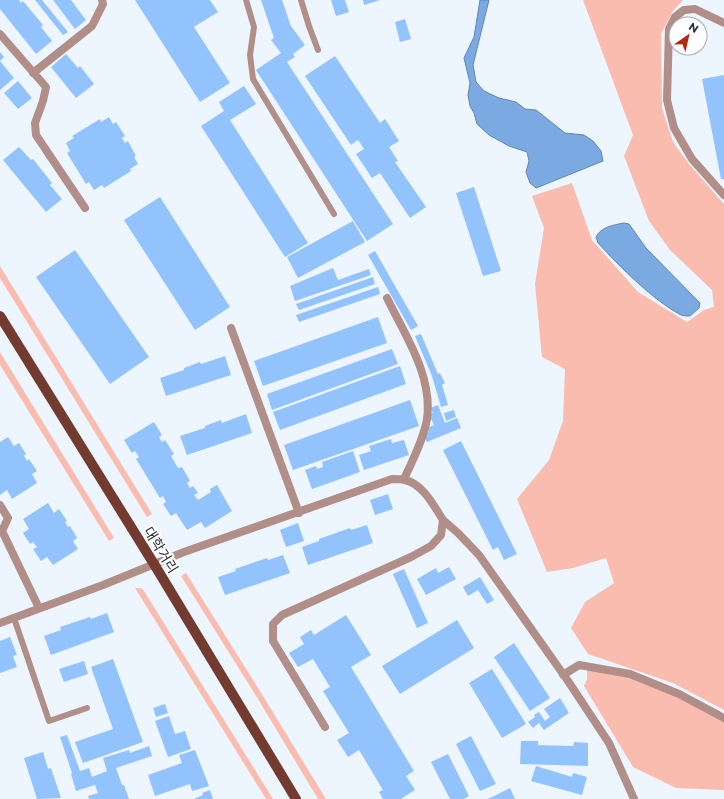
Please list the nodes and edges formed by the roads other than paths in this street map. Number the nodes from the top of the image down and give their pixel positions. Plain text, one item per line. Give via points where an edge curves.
1 (102, 0) edge
2 (246, 0) edge
3 (301, 0) edge
4 (724, 23) edge
5 (0, 34) edge
6 (318, 50) dead end
7 (33, 73) junction
8 (724, 195) edge
9 (85, 208) dead end
10 (334, 214) dead end
11 (387, 298) dead end
12 (0, 316) edge
13 (231, 328) dead end
14 (404, 480) junction
15 (0, 505) edge
16 (299, 513) junction
17 (443, 520) junction
18 (154, 564) junction
19 (39, 608) junction
20 (14, 618) junction
21 (0, 623) edge
22 (564, 675) junction
23 (87, 708) dead end
24 (724, 718) edge
25 (325, 727) dead end
26 (296, 799) edge
27 (634, 799) edge

1 - 7 street via 103,4 92,26
2 - 10 lane via 254,27 250,55 253,79
3 - 6 lane
4 - 8 street via 695,9 684,10 675,17 669,29 667,100 674,128 692,159
5 - 7 street
7 - 9 street via 46,87 35,123 36,135
11 - 14 street via 421,366 428,400 427,420
12 - 18 main road, 대학거리
13 - 16 street
14 - 16 street via 392,479
14 - 17 street via 415,484 430,500
15 - 19 street via 8,518 2,531
16 - 18 street
17 - 22 street via 479,555
17 - 25 street via 440,535 431,546 411,558 282,615 273,624 273,641
18 - 19 street
18 - 26 main road, 대학거리
19 - 20 street
20 - 21 street
20 - 23 lane via 49,721
22 - 24 street via 579,664 630,674 679,694
22 - 27 street via 609,742

